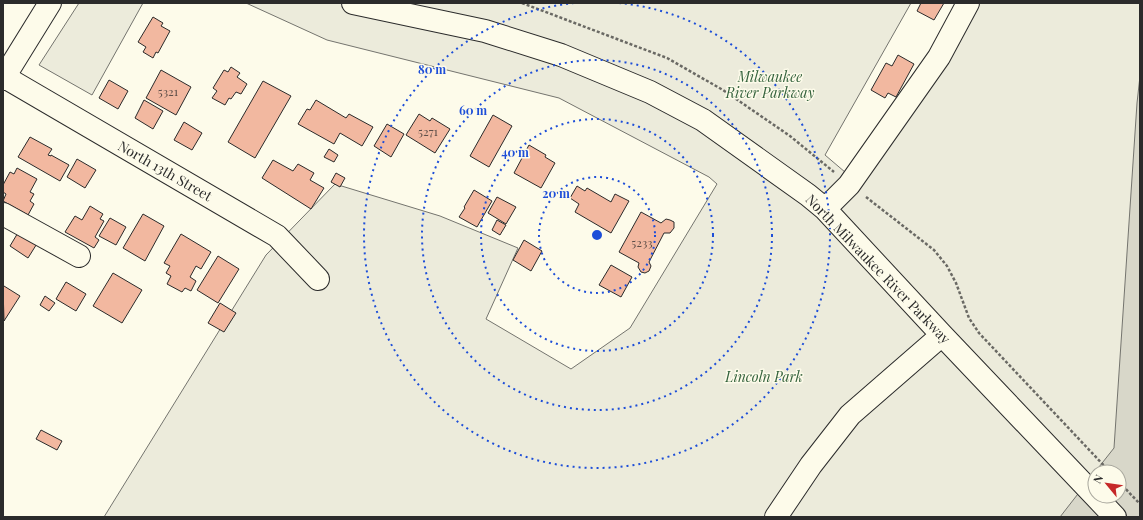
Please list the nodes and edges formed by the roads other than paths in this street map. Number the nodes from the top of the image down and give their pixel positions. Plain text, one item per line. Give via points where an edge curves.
1 (50, 3) edge
2 (353, 3) edge
3 (968, 3) edge
4 (4, 77) edge
5 (825, 209) junction
6 (3, 214) edge
7 (79, 256) dead end
8 (318, 279) dead end
9 (942, 335) junction
10 (1087, 488) edge
11 (1103, 504) edge
12 (776, 517) edge
13 (1115, 517) edge

1 - 4 street
2 - 5 street, North Milwaukee River Parkway via 485,31 560,55 650,92 703,120 808,194
3 - 5 street via 939,57 849,185
4 - 8 street, North 13th Street via 277,236
5 - 9 street, North Milwaukee River Parkway
6 - 7 street
9 - 10 street, North Milwaukee River Parkway
9 - 12 street via 850,415 811,465
11 - 13 street, North Milwaukee River Parkway

